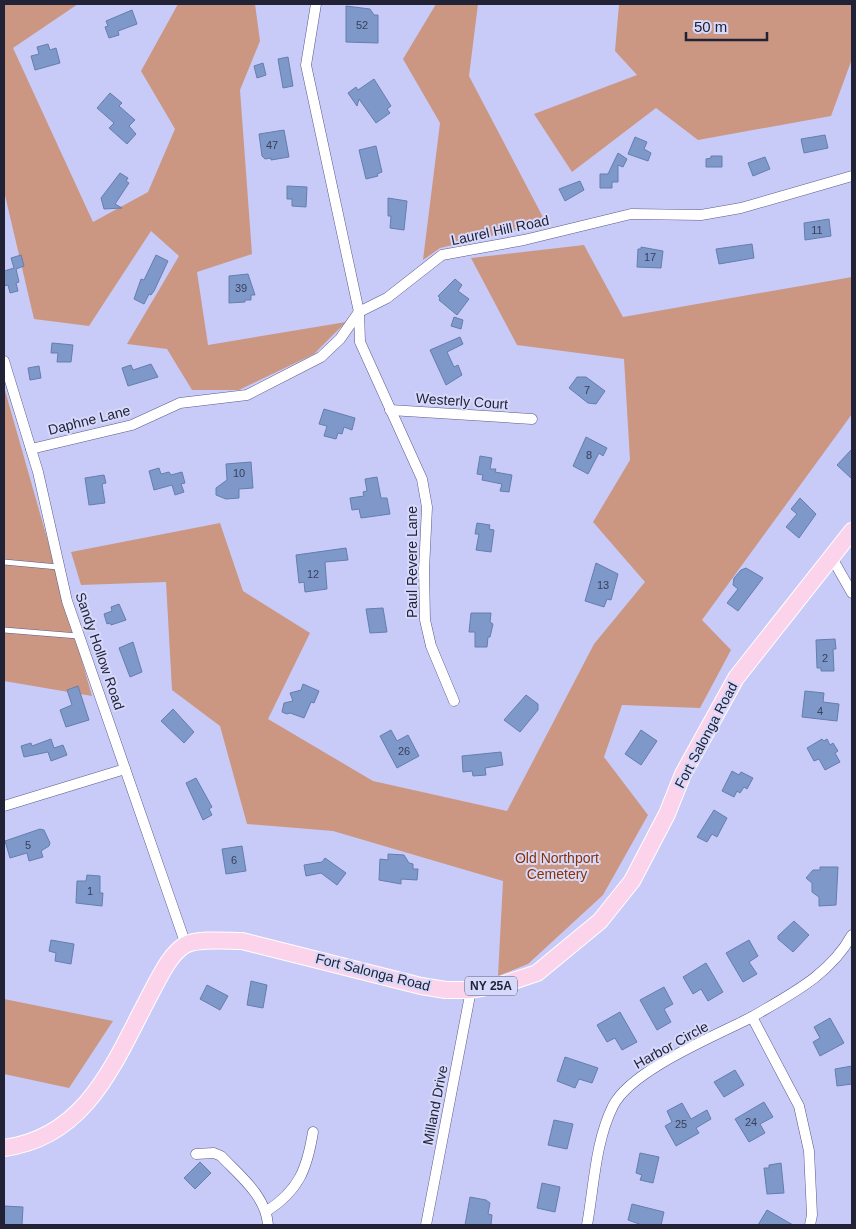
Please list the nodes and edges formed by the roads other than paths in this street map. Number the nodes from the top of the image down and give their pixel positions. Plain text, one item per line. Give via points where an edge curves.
1 (316, 4) edge
2 (852, 176) edge
3 (359, 312) junction
4 (4, 361) edge
5 (390, 410) junction
6 (532, 419) dead end
7 (31, 449) junction
8 (852, 531) edge
9 (832, 558) junction
10 (4, 562) edge
11 (58, 567) junction
12 (852, 593) edge
13 (4, 630) edge
14 (78, 636) junction
15 (454, 701) dead end
16 (125, 769) junction
17 (4, 806) edge
18 (852, 934) edge
19 (186, 945) junction
20 (471, 990) junction
21 (752, 1017) junction
22 (313, 1132) dead end
23 (4, 1148) edge
24 (196, 1154) dead end
25 (267, 1211) junction
26 (268, 1225) edge
27 (426, 1225) edge
28 (587, 1225) edge
29 (810, 1225) edge

1 - 3 street via 306,65
2 - 3 street, Laurel Hill Road via 742,208 701,215 631,214 524,240 442,255 387,298
3 - 5 street, Paul Revere Lane via 360,342
3 - 7 street, Daphne Lane via 340,339 321,357 247,395 180,402 132,425
4 - 7 street, Sandy Hollow Road
5 - 6 street, Westerly Court
5 - 15 street, Paul Revere Lane via 422,479 427,508 425,620 431,646
7 - 11 street, Sandy Hollow Road
8 - 9 main road, Fort Salonga Road / NY 25A
9 - 12 street
9 - 20 main road, Fort Salonga Road / NY 25A via 736,678 683,774 632,882 600,921 537,973
10 - 11 lane
11 - 14 street, Sandy Hollow Road
13 - 14 lane
14 - 16 street, Sandy Hollow Road
16 - 17 street
16 - 19 street, Sandy Hollow Road
18 - 21 street, Harbor Circle via 844,951 808,985
19 - 20 main road, Fort Salonga Road / NY 25A via 212,940 242,941 421,986
19 - 23 main road via 165,966 98,1089 81,1111 48,1136
20 - 27 street, Milland Drive
21 - 28 street, Harbor Circle via 648,1072 628,1086 614,1105 604,1130
21 - 29 street via 799,1106 809,1151
22 - 25 street via 308,1162 297,1184 283,1201
24 - 25 street via 222,1156 257,1194
25 - 26 street

